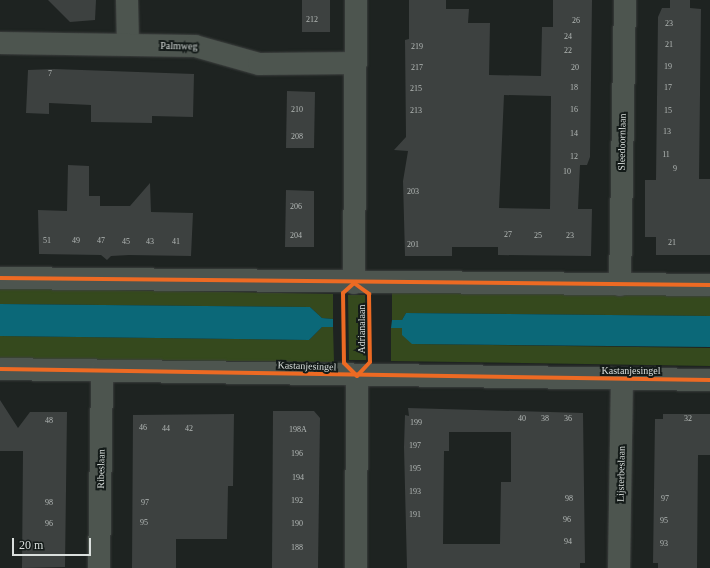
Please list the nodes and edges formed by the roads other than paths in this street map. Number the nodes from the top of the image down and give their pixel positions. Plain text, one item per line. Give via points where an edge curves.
1 (127, 0) edge
2 (356, 0) edge
3 (625, 0) edge
4 (0, 43) edge
5 (128, 45) junction
6 (356, 63) junction
7 (0, 278) edge
8 (354, 283) junction
9 (620, 285) junction
10 (710, 285) edge
11 (0, 369) edge
12 (102, 371) junction
13 (357, 376) junction
14 (622, 379) junction
15 (710, 380) edge
16 (99, 568) edge
17 (356, 568) edge
18 (619, 568) edge

1 - 5 street
2 - 6 street
3 - 9 street, Sleedoornlaan
4 - 5 street, Palmweg
5 - 6 street, Palmweg via 205,47 259,64
6 - 8 street
7 - 8 street
8 - 9 street
9 - 10 street
11 - 12 street, Kastanjesingel
12 - 13 street, Kastanjesingel
12 - 16 street, Ribeslaan
13 - 14 street, Kastanjesingel
13 - 17 street
14 - 15 street, Kastanjesingel
14 - 18 street, Lijsterbeslaan

